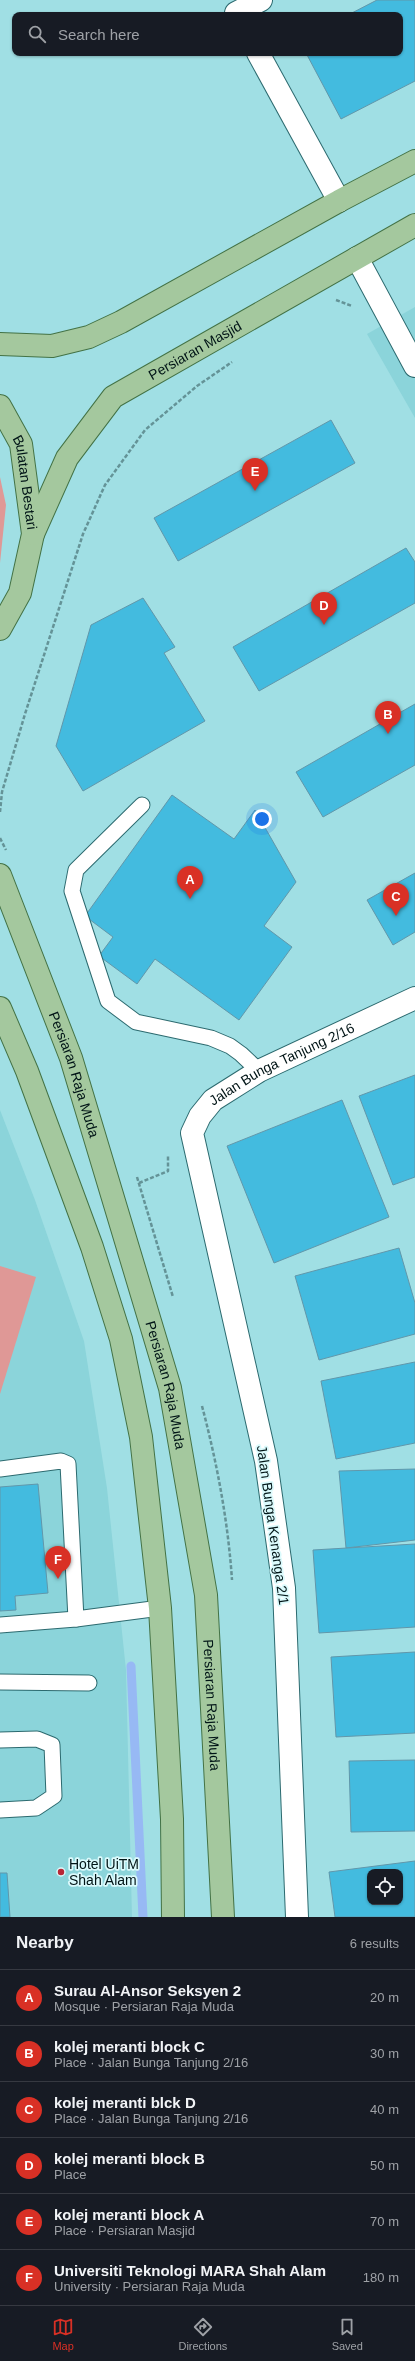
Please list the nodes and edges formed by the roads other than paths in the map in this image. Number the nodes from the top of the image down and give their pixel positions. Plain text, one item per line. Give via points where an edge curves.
1 (261, 0) edge
2 (234, 9) edge
3 (260, 56) edge
4 (415, 160) edge
5 (339, 201) junction
6 (415, 225) edge
7 (358, 258) junction
8 (0, 344) edge
9 (415, 366) edge
10 (0, 406) edge
11 (33, 534) junction
12 (0, 629) edge
13 (142, 805) dead end
14 (0, 875) edge
15 (415, 998) edge
16 (0, 1008) edge
17 (259, 1071) junction
18 (198, 1164) joint
19 (0, 1469) edge
20 (160, 1608) junction
21 (76, 1619) junction
22 (0, 1625) edge
23 (0, 1682) edge
24 (89, 1683) dead end
25 (0, 1740) edge
26 (0, 1810) edge
27 (172, 1917) edge
28 (222, 1917) edge
29 (297, 1917) edge

1 - 2 street
3 - 5 street
4 - 5 main road
5 - 8 main road via 89,338 52,346
6 - 7 main road, Persiaran Masjid
7 - 9 street
7 - 11 main road, Persiaran Masjid via 113,397 67,458
10 - 11 main road, Bulatan Bestari via 21,444
11 - 12 main road, Bulatan Bestari via 20,593
13 - 17 lane via 76,870 72,891 108,1001 136,1022 211,1038 230,1046
14 - 28 main road, Persiaran Raja Muda via 71,1058 170,1388 192,1505 206,1601
15 - 17 street, Jalan Bunga Tanjung 2/16
16 - 20 main road via 27,1071 92,1247 121,1339 141,1437
17 - 18 street, Jalan Bunga Tanjung 2/16 via 213,1100 200,1116 192,1133
18 - 29 street, Jalan Bunga Kenanga 2/1 via 266,1460 284,1588
19 - 21 lane via 61,1461 68,1464
20 - 21 lane
20 - 27 main road via 172,1820
21 - 22 lane
23 - 24 lane
25 - 26 lane via 37,1739 52,1745 54,1796 36,1808

